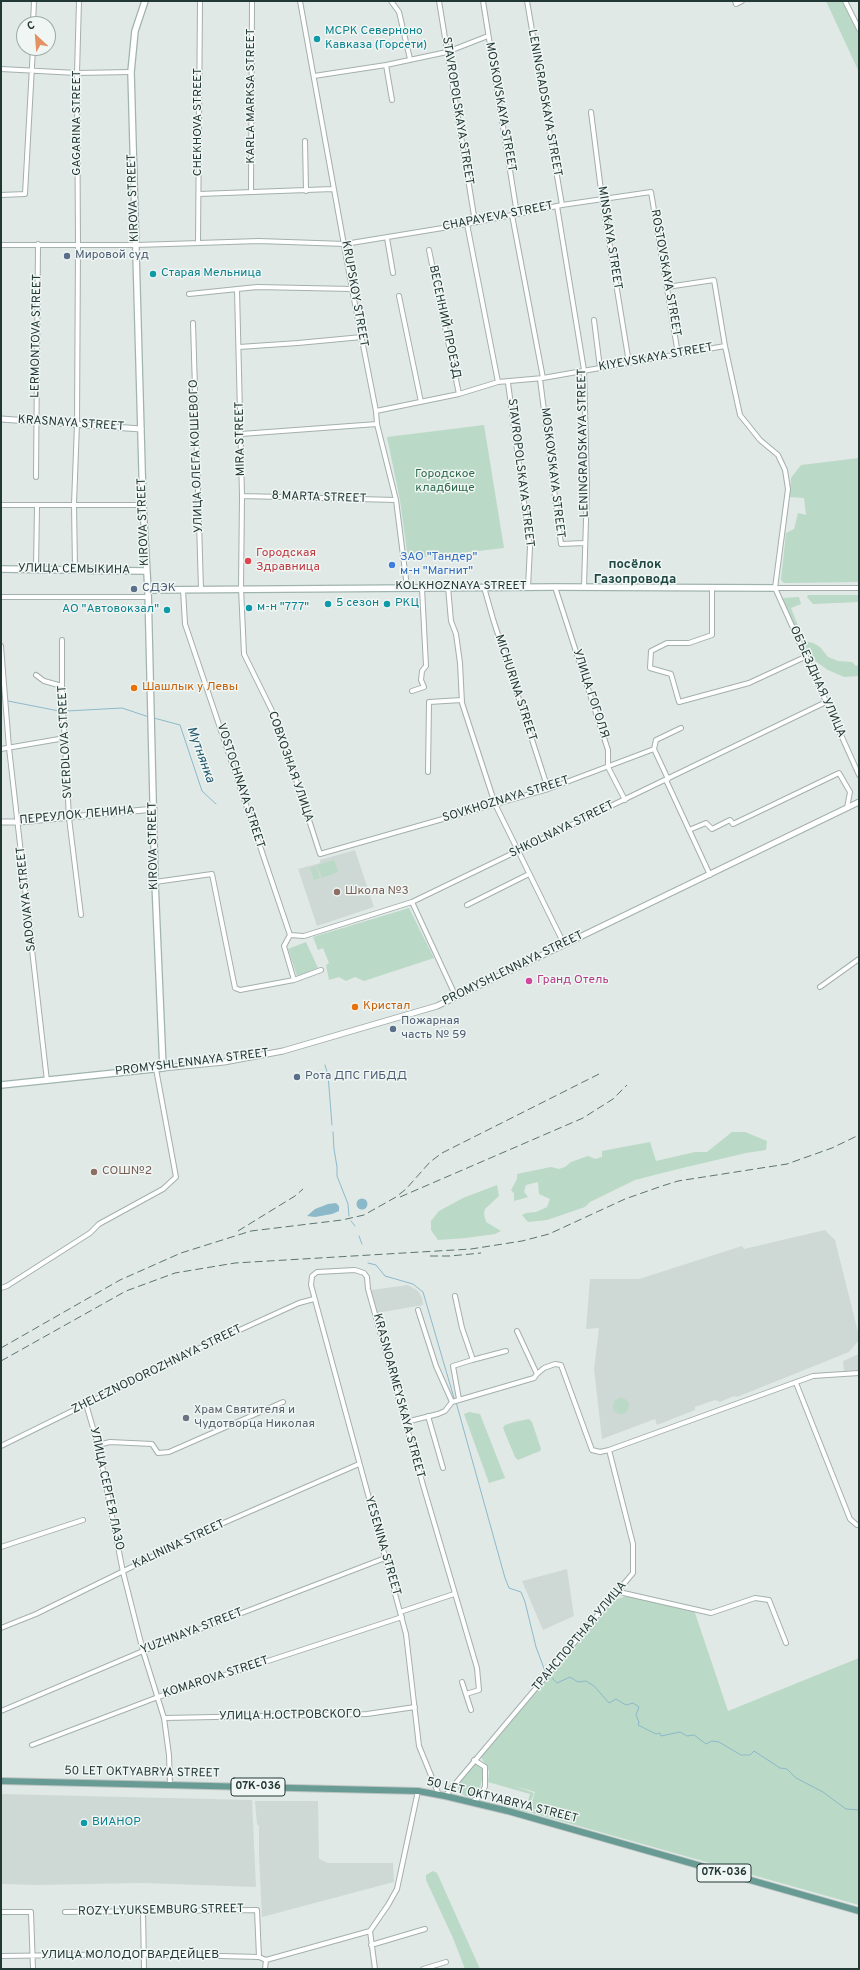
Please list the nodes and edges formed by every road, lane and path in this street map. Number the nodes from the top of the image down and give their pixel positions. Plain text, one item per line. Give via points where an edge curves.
1 (34, 1) edge
2 (79, 1) edge
3 (145, 1) edge
4 (200, 1) edge
5 (252, 1) edge
6 (300, 1) edge
7 (391, 1) edge
8 (439, 1) edge
9 (483, 1) edge
10 (527, 1) edge
11 (735, 1) edge
12 (742, 1) edge
13 (845, 1) edge
14 (33, 16) edge
15 (859, 29) edge
16 (488, 36) junction
17 (447, 52) junction
18 (33, 56) edge
19 (410, 59) junction
20 (386, 65) junction
21 (1, 69) edge
22 (32, 70) junction
23 (131, 72) junction
24 (77, 73) junction
25 (314, 76) junction
26 (392, 100) dead end
27 (591, 112) dead end
28 (305, 141) dead end
29 (333, 189) junction
30 (251, 191) junction
31 (306, 191) junction
32 (651, 192) joint
33 (1, 194) edge
34 (199, 194) junction
35 (602, 198) junction
36 (560, 205) junction
37 (518, 214) junction
38 (512, 215) junction
39 (476, 222) junction
40 (467, 224) junction
41 (386, 238) junction
42 (200, 243) junction
43 (38, 244) junction
44 (345, 244) junction
45 (1, 245) edge
46 (78, 245) junction
47 (136, 245) junction
48 (429, 250) dead end
49 (393, 273) dead end
50 (667, 287) junction
51 (352, 289) junction
52 (237, 290) junction
53 (189, 294) dead end
54 (399, 296) dead end
55 (594, 320) dead end
56 (193, 323) dead end
57 (362, 337) junction
58 (724, 346) junction
59 (239, 347) junction
60 (678, 354) junction
61 (629, 363) junction
62 (600, 368) junction
63 (584, 370) junction
64 (541, 379) junction
65 (498, 382) junction
66 (508, 383) junction
67 (459, 394) junction
68 (421, 402) junction
69 (376, 411) junction
70 (1, 419) edge
71 (36, 421) junction
72 (77, 424) junction
73 (377, 424) junction
74 (141, 429) junction
75 (241, 434) junction
76 (36, 477) dead end
77 (242, 496) junction
78 (396, 500) junction
79 (74, 504) junction
80 (1, 505) edge
81 (143, 505) junction
82 (37, 506) junction
83 (584, 543) junction
84 (1, 569) edge
85 (36, 569) junction
86 (75, 569) junction
87 (146, 571) junction
88 (555, 586) junction
89 (407, 587) junction
90 (484, 587) junction
91 (528, 587) junction
92 (584, 587) junction
93 (712, 587) junction
94 (241, 588) junction
95 (422, 588) junction
96 (448, 588) junction
97 (775, 588) junction
98 (859, 588) edge
99 (201, 589) junction
100 (148, 590) junction
101 (183, 590) junction
102 (1, 597) edge
103 (147, 597) junction
104 (62, 640) dead end
105 (1, 646) edge
106 (804, 657) junction
107 (246, 659) joint
108 (36, 675) dead end
109 (62, 686) junction
110 (412, 691) dead end
111 (462, 700) junction
112 (826, 702) junction
113 (681, 728) dead end
114 (65, 738) junction
115 (9, 748) junction
116 (1, 749) edge
117 (654, 749) junction
118 (608, 768) junction
119 (428, 772) dead end
120 (859, 775) edge
121 (667, 779) junction
122 (548, 789) junction
123 (625, 800) junction
124 (859, 802) edge
125 (495, 804) junction
126 (847, 808) junction
127 (154, 810) junction
128 (69, 818) junction
129 (1, 822) edge
130 (19, 822) junction
131 (689, 830) junction
132 (518, 851) junction
133 (529, 874) junction
134 (710, 875) junction
135 (154, 882) junction
136 (412, 902) junction
137 (466, 905) dead end
138 (81, 915) dead end
139 (290, 935) junction
140 (564, 944) junction
141 (859, 959) edge
142 (321, 970) dead end
143 (294, 980) junction
144 (820, 987) dead end
145 (456, 996) junction
146 (163, 1068) junction
147 (156, 1069) junction
148 (47, 1081) junction
149 (1, 1085) edge
150 (1, 1288) edge
151 (454, 1296) dead end
152 (314, 1298) junction
153 (418, 1310) dead end
154 (517, 1331) dead end
155 (506, 1351) dead end
156 (472, 1360) junction
157 (859, 1373) edge
158 (537, 1374) junction
159 (796, 1383) junction
160 (459, 1399) junction
161 (283, 1402) dead end
162 (452, 1402) junction
163 (86, 1404) junction
164 (428, 1416) junction
165 (406, 1422) junction
166 (98, 1445) junction
167 (1, 1446) edge
168 (609, 1450) junction
169 (359, 1464) junction
170 (443, 1468) dead end
171 (83, 1520) dead end
172 (859, 1524) edge
173 (1, 1547) edge
174 (385, 1558) junction
175 (123, 1572) junction
176 (618, 1592) junction
177 (454, 1594) junction
178 (400, 1612) junction
179 (402, 1617) junction
180 (1, 1628) edge
181 (786, 1643) dead end
182 (143, 1651) junction
183 (462, 1682) dead end
184 (466, 1694) junction
185 (158, 1696) junction
186 (415, 1708) junction
187 (471, 1710) dead end
188 (1, 1711) edge
189 (164, 1718) junction
190 (32, 1745) dead end
191 (474, 1760) junction
192 (1, 1781) edge
193 (170, 1785) junction
194 (418, 1791) junction
195 (442, 1795) junction
196 (472, 1802) junction
197 (143, 1911) junction
198 (859, 1911) edge
199 (1, 1912) edge
200 (65, 1912) dead end
201 (426, 1929) dead end
202 (370, 1931) junction
203 (371, 1945) junction
204 (143, 1954) junction
205 (33, 1955) junction
206 (1, 1956) edge
207 (259, 1957) junction
208 (266, 1960) junction
209 (446, 1962) dead end
210 (33, 1969) edge
211 (144, 1969) edge
212 (265, 1969) edge
213 (375, 1969) edge
214 (423, 1969) edge

1 - 14 street
2 - 24 street, GAGARINA STREET
3 - 23 main road, KIROVA STREET via 135,31
4 - 34 street, CHEKHOVA STREET
5 - 30 street, KARLA MARKSA STREET
6 - 25 street, KRUPSKOY STREET
7 - 19 street via 399,12
8 - 17 street, STAVROPOLSKAYA STREET
9 - 16 street, MOSKOVSKAYA STREET
10 - 36 street, LENINGRADSKAYA STREET
11 - 12 street via 736,4
13 - 15 street
16 - 17 street
16 - 37 street, MOSKOVSKAYA STREET
17 - 19 street
17 - 39 street, STAVROPOLSKAYA STREET
18 - 22 street
19 - 20 street
20 - 25 street
20 - 26 street
21 - 22 street
22 - 24 street
22 - 33 street via 25,194
23 - 24 street
23 - 47 main road, KIROVA STREET
24 - 46 street, GAGARINA STREET
25 - 29 street, KRUPSKOY STREET
27 - 35 street, MINSKAYA STREET
28 - 31 street
29 - 31 street
29 - 44 street, KRUPSKOY STREET
30 - 31 street
30 - 34 street
32 - 35 street, CHAPAYEVA STREET
32 - 50 street, ROSTOVSKAYA STREET
34 - 42 street, CHEKHOVA STREET
35 - 36 street, CHAPAYEVA STREET
35 - 61 street, MINSKAYA STREET
36 - 37 street, CHAPAYEVA STREET
36 - 63 street, LENINGRADSKAYA STREET
37 - 38 street, CHAPAYEVA STREET
38 - 39 street, CHAPAYEVA STREET
38 - 64 street, MOSKOVSKAYA STREET
39 - 40 street, CHAPAYEVA STREET
40 - 41 street, CHAPAYEVA STREET
40 - 65 street
41 - 44 street, CHAPAYEVA STREET
41 - 49 street
42 - 44 street, CHAPAYEVA STREET via 259,241
42 - 47 street
43 - 45 street
43 - 46 street
43 - 71 street, LERMONTOVA STREET
44 - 51 street, KRUPSKOY STREET
46 - 47 street
46 - 72 street, GAGARINA STREET
47 - 74 main road, KIROVA STREET
48 - 67 street, ВЕСЕННИЙ ПРОЕЗД
50 - 58 street via 714,280
50 - 60 street, ROSTOVSKAYA STREET
51 - 52 street via 257,287
51 - 57 street, KRUPSKOY STREET
52 - 53 street
52 - 59 street, MIRA STREET
54 - 68 street
55 - 62 street
56 - 99 street, УЛИЦА ОЛЕГА КОШЕВОГО
57 - 59 street
57 - 69 street, KRUPSKOY STREET
58 - 60 street, KIYEVSKAYA STREET
58 - 97 street via 740,415 760,440 778,454 785,470 788,490
59 - 75 street, MIRA STREET
60 - 61 street, KIYEVSKAYA STREET
61 - 62 street, KIYEVSKAYA STREET
62 - 63 street, KIYEVSKAYA STREET
63 - 64 street, KIYEVSKAYA STREET
63 - 83 street, LENINGRADSKAYA STREET via 587,486
64 - 66 street, KIYEVSKAYA STREET
64 - 83 street, MOSKOVSKAYA STREET via 561,544
65 - 66 street, KIYEVSKAYA STREET
65 - 67 street, KIYEVSKAYA STREET
66 - 91 street, STAVROPOLSKAYA STREET via 530,548
67 - 68 street, KIYEVSKAYA STREET
68 - 69 street, KIYEVSKAYA STREET
69 - 73 street, KRUPSKOY STREET
70 - 71 street, KRASNAYA STREET
71 - 72 street, KRASNAYA STREET
71 - 76 street, LERMONTOVA STREET
72 - 74 street, KRASNAYA STREET
72 - 79 street, GAGARINA STREET
73 - 75 street
73 - 78 street, KRUPSKOY STREET
74 - 81 main road, KIROVA STREET
75 - 77 street, MIRA STREET
77 - 78 street, 8 MARTA STREET
77 - 94 street, MIRA STREET
78 - 89 street, KRUPSKOY STREET
79 - 81 street
79 - 82 street
79 - 86 street, GAGARINA STREET
80 - 82 street
81 - 87 main road, KIROVA STREET
82 - 85 street
83 - 92 street, LENINGRADSKAYA STREET
84 - 85 main road, УЛИЦА СЕМЫКИНА
85 - 86 main road, УЛИЦА СЕМЫКИНА
86 - 87 main road, УЛИЦА СЕМЫКИНА
87 - 100 main road, KIROVA STREET
88 - 91 main road, KOLKHOZNAYA STREET
88 - 92 main road, KOLKHOZNAYA STREET
88 - 118 street, УЛИЦА ГОГОЛЯ via 608,750
89 - 94 main road, KOLKHOZNAYA STREET
89 - 95 main road, KOLKHOZNAYA STREET
90 - 91 main road, KOLKHOZNAYA STREET
90 - 96 main road, KOLKHOZNAYA STREET
90 - 122 street, MICHURINA STREET
92 - 93 main road, KOLKHOZNAYA STREET
93 - 97 main road, KOLKHOZNAYA STREET
93 - 106 street via 712,635 689,643 667,643 650,651 650,668 671,674 679,702 749,684
94 - 99 main road, KOLKHOZNAYA STREET
94 - 107 street, MIRA STREET via 242,638
95 - 96 main road, KOLKHOZNAYA STREET
95 - 110 street via 426,666 422,671 421,680 424,687
96 - 111 street via 451,621 459,656
97 - 98 street
97 - 106 street, ОБЪЕЗДНАЯ УЛИЦА
99 - 101 main road, KOLKHOZNAYA STREET
100 - 101 main road, KOLKHOZNAYA STREET
100 - 103 main road, KIROVA STREET
101 - 139 street, VOSTOCHNAYA STREET via 185,624
102 - 103 street
103 - 127 main road, KIROVA STREET
104 - 109 street, SVERDLOVA STREET
105 - 115 street, SADOVAYA STREET
106 - 112 street, ОБЪЕЗДНАЯ УЛИЦА
107 - 125 street, SOVKHOZNAYA STREET via 277,721 320,854
108 - 109 street via 44,681
109 - 114 street, SVERDLOVA STREET
111 - 119 street via 429,702
111 - 125 street
112 - 120 street, ОБЪЕЗДНАЯ УЛИЦА
112 - 121 street, SHKOLNAYA STREET
113 - 117 street, SOVKHOZNAYA STREET via 656,740
114 - 115 street
114 - 128 street, SVERDLOVA STREET
115 - 116 street
115 - 130 street, SADOVAYA STREET
117 - 118 street, SOVKHOZNAYA STREET
117 - 121 street
118 - 122 street, SOVKHOZNAYA STREET
118 - 123 street, УЛИЦА ГОГОЛЯ
121 - 123 street, SHKOLNAYA STREET
121 - 131 street
122 - 125 street, SOVKHOZNAYA STREET
123 - 132 street, SHKOLNAYA STREET
124 - 126 street, PROMYSHLENNAYA STREET
125 - 132 street
126 - 131 street via 850,792 839,773 733,824 730,820 712,829 706,823
126 - 134 street, PROMYSHLENNAYA STREET
127 - 128 street, ПЕРЕУЛОК ЛЕНИНА
127 - 135 main road, KIROVA STREET
128 - 130 street, ПЕРЕУЛОК ЛЕНИНА
128 - 138 street, SVERDLOVA STREET
129 - 130 street, ПЕРЕУЛОК ЛЕНИНА
130 - 148 street, SADOVAYA STREET
131 - 134 street
132 - 133 street
132 - 136 street, SHKOLNAYA STREET
133 - 137 street
133 - 140 street
134 - 140 street, PROMYSHLENNAYA STREET
135 - 143 street via 212,874 235,988 240,990
135 - 146 main road, KIROVA STREET
136 - 139 street, SHKOLNAYA STREET via 304,936
136 - 145 street
139 - 143 street via 284,946
140 - 145 street, PROMYSHLENNAYA STREET
141 - 144 street
142 - 143 street
145 - 146 street, PROMYSHLENNAYA STREET via 437,1006 283,1051 224,1062
146 - 147 main road, PROMYSHLENNAYA STREET
147 - 148 main road, PROMYSHLENNAYA STREET
147 - 150 street via 176,1177 163,1189 99,1224 90,1233
148 - 149 main road, PROMYSHLENNAYA STREET
151 - 156 street
152 - 163 street, ZHELEZNODOROZHNAYA STREET via 200,1348
152 - 165 street, KRASNOARMEYSKAYA STREET via 312,1276 317,1272 356,1270 367,1277 368,1289
152 - 169 street, YESENINA STREET
153 - 162 street via 436,1366
154 - 158 street
155 - 156 street
156 - 160 street via 453,1366
157 - 159 street via 813,1376
158 - 160 street via 534,1378
158 - 168 street via 544,1368 555,1364 561,1365 592,1450
159 - 168 street
159 - 172 street via 850,1519
160 - 162 street
161 - 166 street via 168,1452 158,1453 152,1444 110,1442
162 - 164 street via 445,1411
163 - 166 street, УЛИЦА СЕРГЕЯ ЛАЗО
163 - 167 street, ZHELEZNODOROZHNAYA STREET
164 - 165 street
164 - 170 street
165 - 177 street, KRASNOARMEYSKAYA STREET
166 - 175 street, УЛИЦА СЕРГЕЯ ЛАЗО
168 - 176 street, ТРАНСПОРТНАЯ УЛИЦА via 634,1544 633,1573
169 - 174 street, YESENINA STREET
169 - 175 street, KALININA STREET via 205,1531
171 - 173 street
174 - 178 street, YESENINA STREET
174 - 182 street, YUZHNAYA STREET
175 - 180 street, KALININA STREET
175 - 182 street, УЛИЦА СЕРГЕЯ ЛАЗО
176 - 181 street via 711,1612 756,1598 769,1600
176 - 191 street, ТРАНСПОРТНАЯ УЛИЦА
177 - 178 street
177 - 184 street, KRASNOARMEYSKAYA STREET via 477,1668 479,1690
178 - 179 street, YESENINA STREET
179 - 185 street, KOMAROVA STREET
179 - 186 street, YESENINA STREET
182 - 185 street, УЛИЦА СЕРГЕЯ ЛАЗО
182 - 188 street, YUZHNAYA STREET
183 - 184 street
184 - 187 street
185 - 189 street, УЛИЦА СЕРГЕЯ ЛАЗО
185 - 190 street, KOMAROVA STREET
186 - 189 street, УЛИЦА Н.ОСТРОВСКОГО via 367,1714
186 - 195 street, YESENINA STREET via 419,1746
189 - 193 street, УЛИЦА СЕРГЕЯ ЛАЗО
191 - 195 street, ТРАНСПОРТНАЯ УЛИЦА
191 - 196 street via 485,1768 485,1786 482,1795
192 - 193 main road, 50 LET OKTYABRYA STREET / 07К-036
193 - 194 main road, 50 LET OKTYABRYA STREET / 07К-036
194 - 195 main road, 50 LET OKTYABRYA STREET / 07К-036
194 - 202 street via 397,1889
195 - 196 main road, 50 LET OKTYABRYA STREET / 07К-036
196 - 198 main road, 50 LET OKTYABRYA STREET / 07К-036
197 - 200 street, ROZY LYUKSEMBURG STREET
197 - 204 street
197 - 207 street, ROZY LYUKSEMBURG STREET via 257,1910
199 - 205 street via 31,1912
201 - 203 street
202 - 203 street
202 - 208 street
203 - 213 street
204 - 205 street, УЛИЦА МОЛОДОГВАРДЕЙЦЕВ
204 - 207 street, УЛИЦА МОЛОДОГВАРДЕЙЦЕВ
204 - 211 street
205 - 206 street, УЛИЦА МОЛОДОГВАРДЕЙЦЕВ
205 - 210 street
207 - 208 street
208 - 212 street
209 - 214 street

